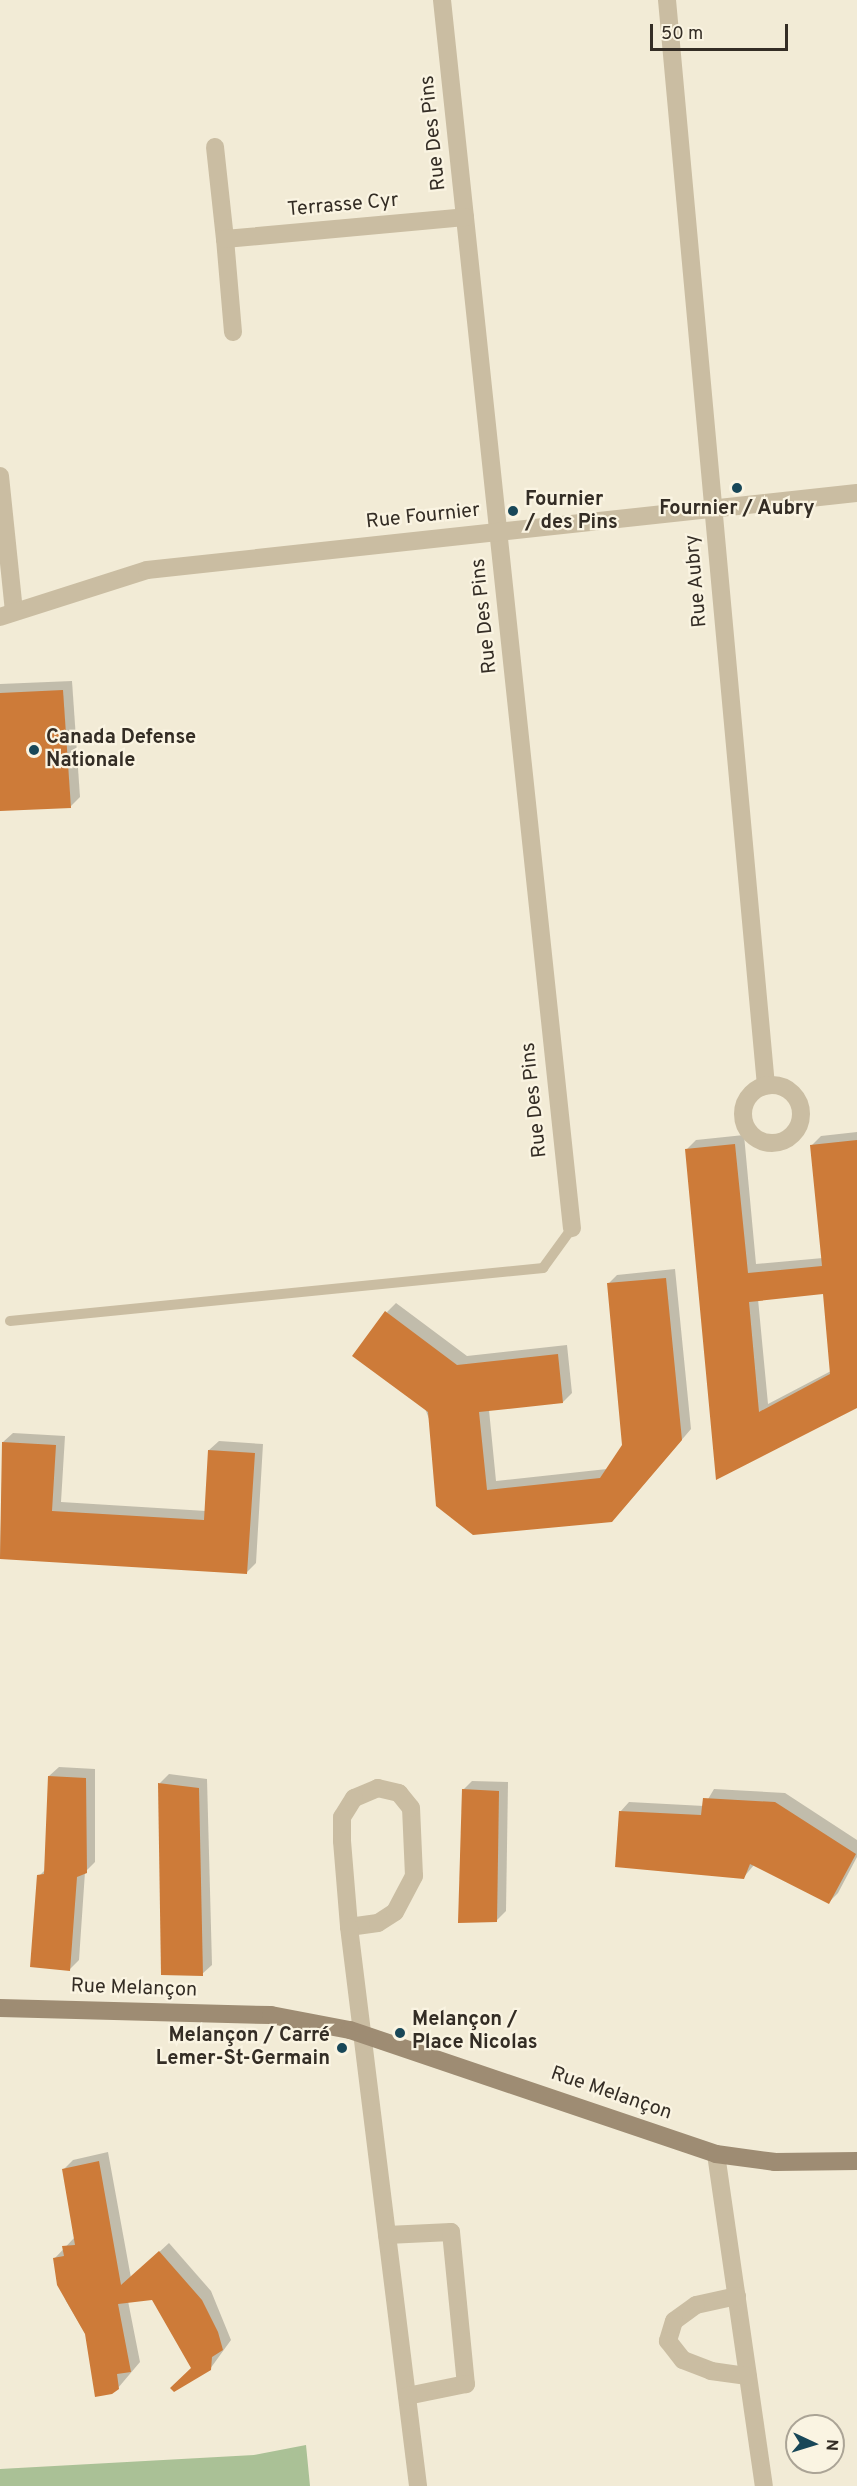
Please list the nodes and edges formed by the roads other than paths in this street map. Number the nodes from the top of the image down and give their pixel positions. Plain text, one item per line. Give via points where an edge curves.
1 (442, 0) edge
2 (667, 0) edge
3 (216, 147) dead end
4 (465, 217) junction
5 (225, 239) junction
6 (233, 332) dead end
7 (0, 476) edge
8 (857, 493) edge
9 (713, 509) junction
10 (498, 531) junction
11 (7, 614) edge
12 (766, 1085) dead end
13 (572, 1228) joint
14 (10, 1321) dead end
15 (349, 1927) junction
16 (0, 2008) edge
17 (365, 2035) junction
18 (716, 2154) junction
19 (857, 2161) edge
20 (387, 2235) junction
21 (736, 2296) junction
22 (748, 2376) junction
23 (407, 2396) junction
24 (418, 2486) edge
25 (764, 2486) edge

1 - 4 street, Rue Des Pins
2 - 9 street, Rue Aubry
3 - 5 street
4 - 5 street, Terrasse Cyr
4 - 10 street, Rue Des Pins
5 - 6 street
7 - 11 street
8 - 9 street, Rue Fournier
9 - 10 street, Rue Fournier
9 - 12 street, Rue Aubry
10 - 11 street, Rue Fournier via 147,570
10 - 13 street, Rue Des Pins
13 - 14 lane via 543,1268
15 - 15 street via 342,1817 354,1798 378,1788 399,1794 411,1808 414,1876 395,1912 378,1923
15 - 17 street
16 - 17 street, Rue Melançon via 271,2015
17 - 18 street, Rue Melançon
17 - 20 street
18 - 19 street, Rue Melançon via 775,2162
18 - 21 street
20 - 23 street
20 - 23 street via 450,2232 466,2384
21 - 22 street
21 - 22 street via 696,2305 674,2321 668,2342 683,2360 711,2372
22 - 25 street
23 - 24 street

